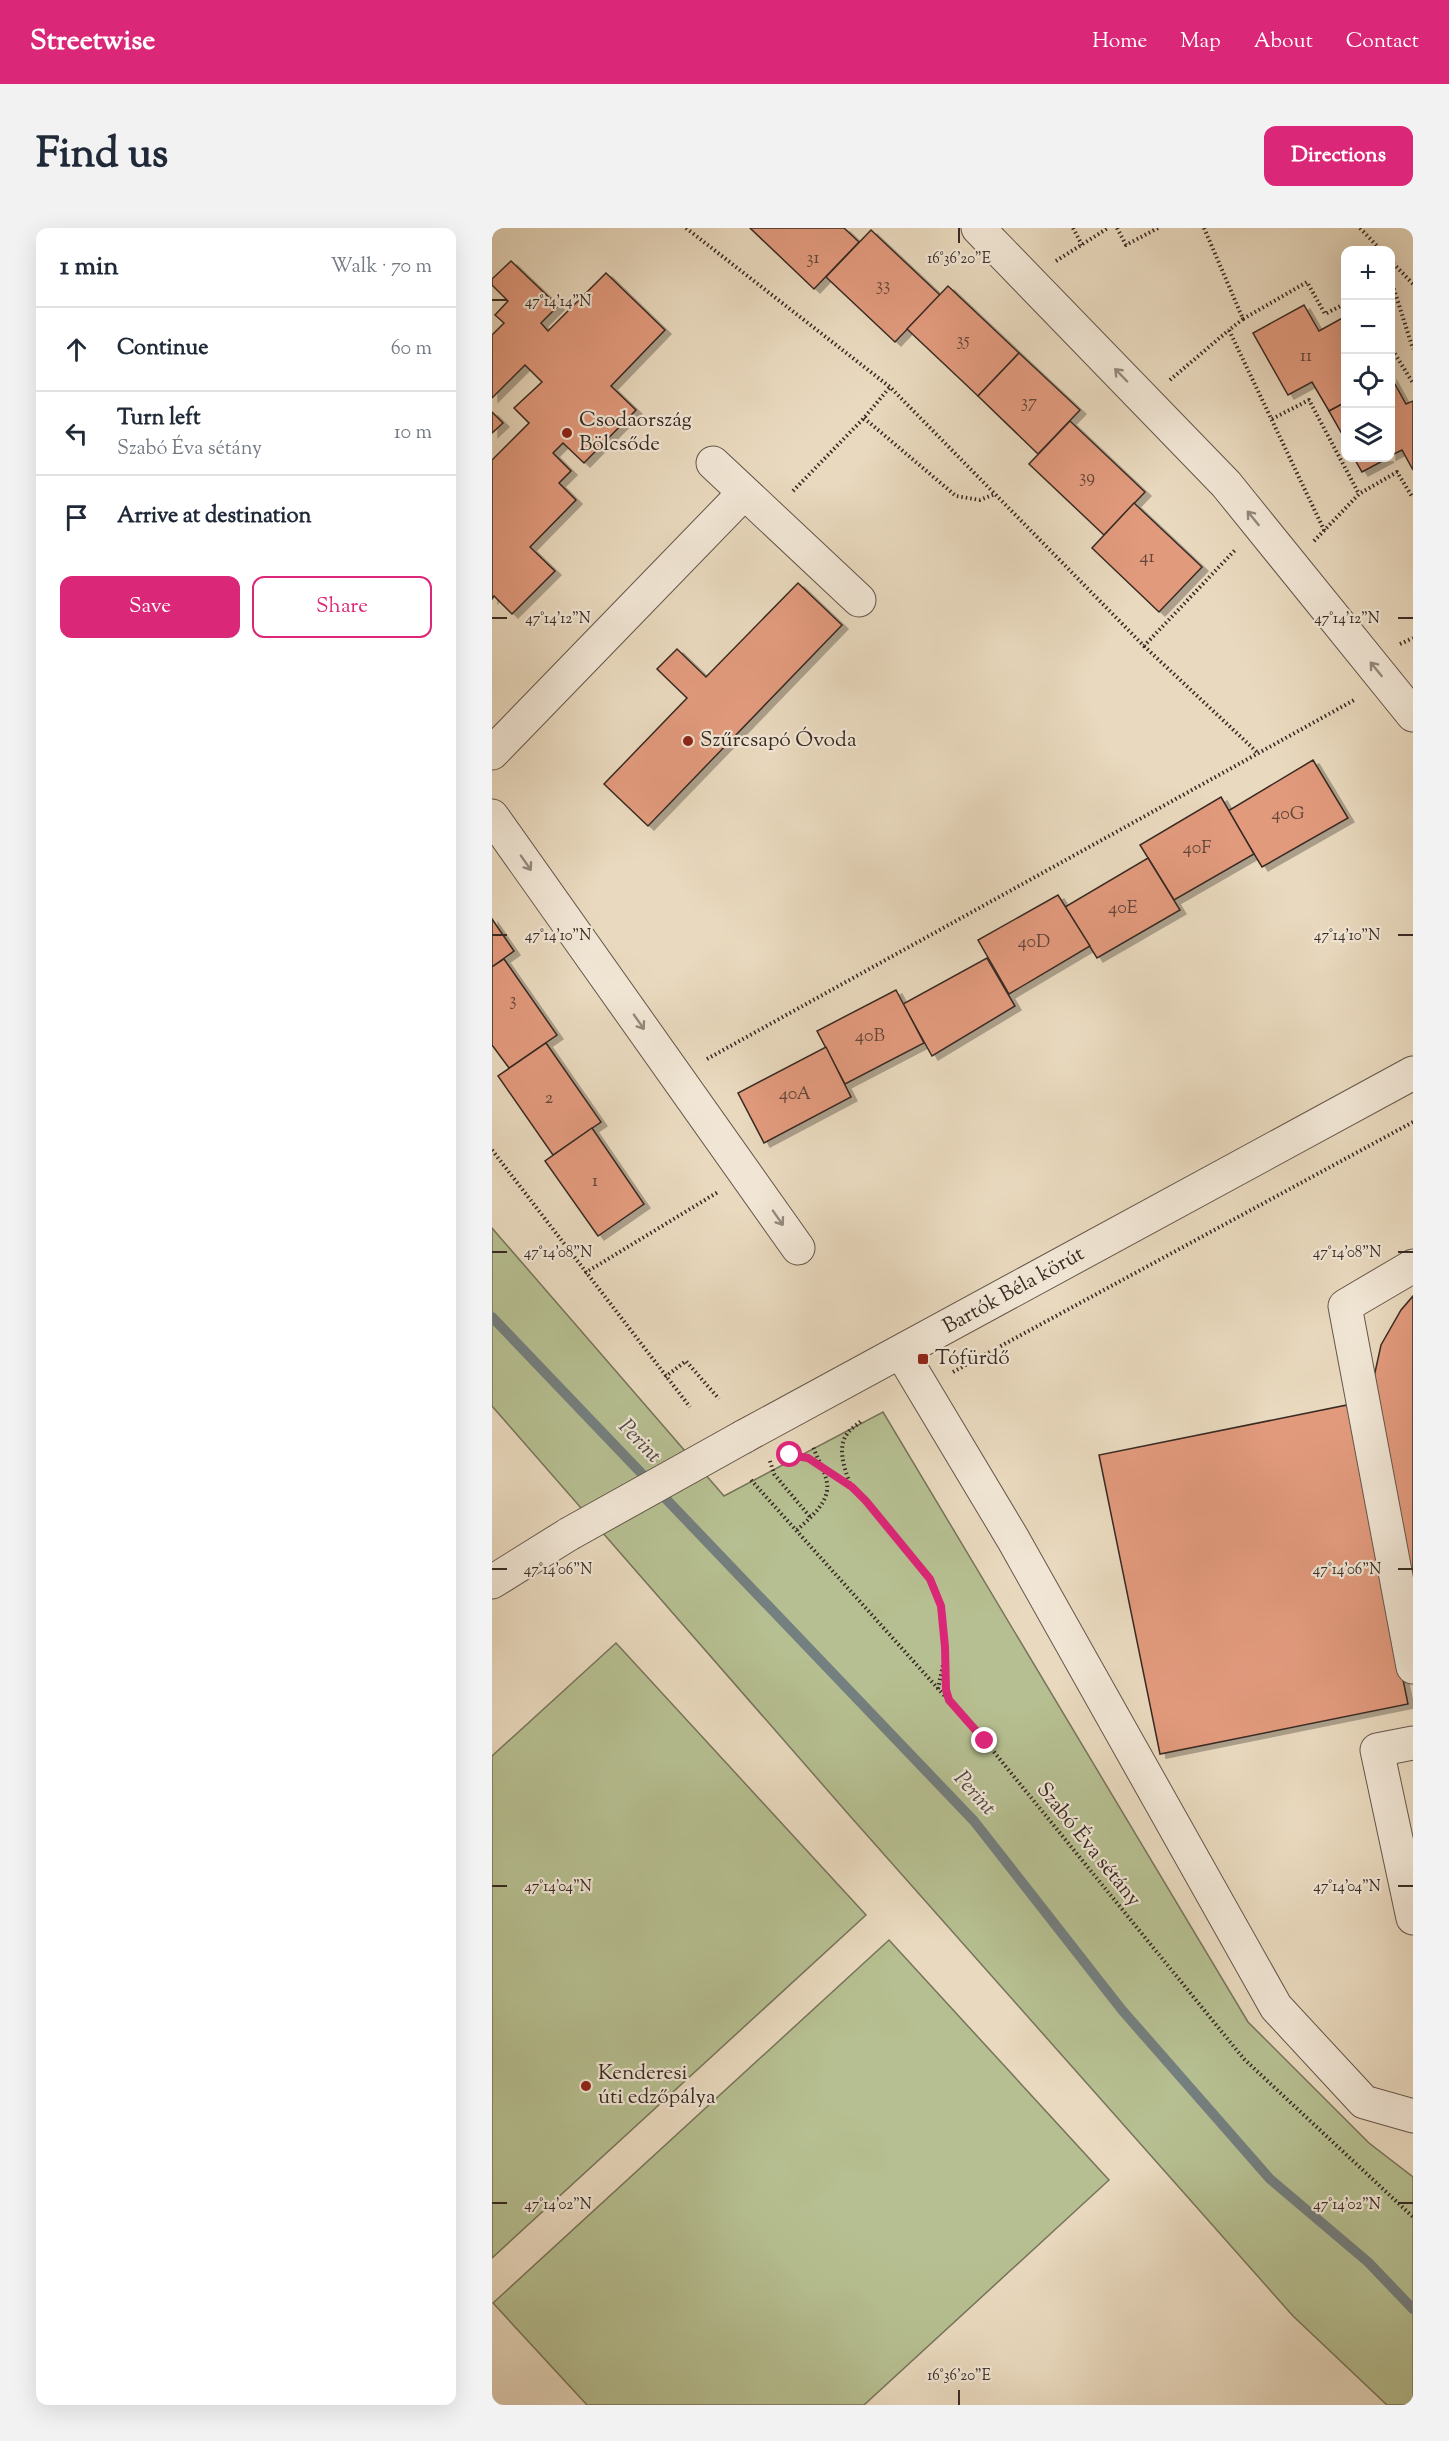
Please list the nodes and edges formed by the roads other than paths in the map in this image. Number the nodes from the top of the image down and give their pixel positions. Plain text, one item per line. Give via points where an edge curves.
1 (978, 228) edge
2 (713, 463) dead end
3 (744, 493) junction
4 (859, 600) dead end
5 (1413, 715) edge
6 (492, 753) edge
7 (492, 816) edge
8 (1413, 1073) edge
9 (798, 1248) dead end
10 (1413, 1266) edge
11 (901, 1352) junction
12 (492, 1582) edge
13 (1413, 1667) edge
14 (1413, 1743) edge
15 (1413, 1918) edge
16 (1413, 2116) edge

5 -> 1 street via 1226,484
2 - 3 street
3 - 4 street
3 - 6 street
7 -> 9 street
8 - 11 street, Bartók Béla körút
10 - 13 street via 1345,1306
11 - 12 street, Bartók Béla körút, bridge via 569,1534
11 - 16 street via 1013,1539 1276,2007 1364,2102
14 - 15 street via 1377,1750

